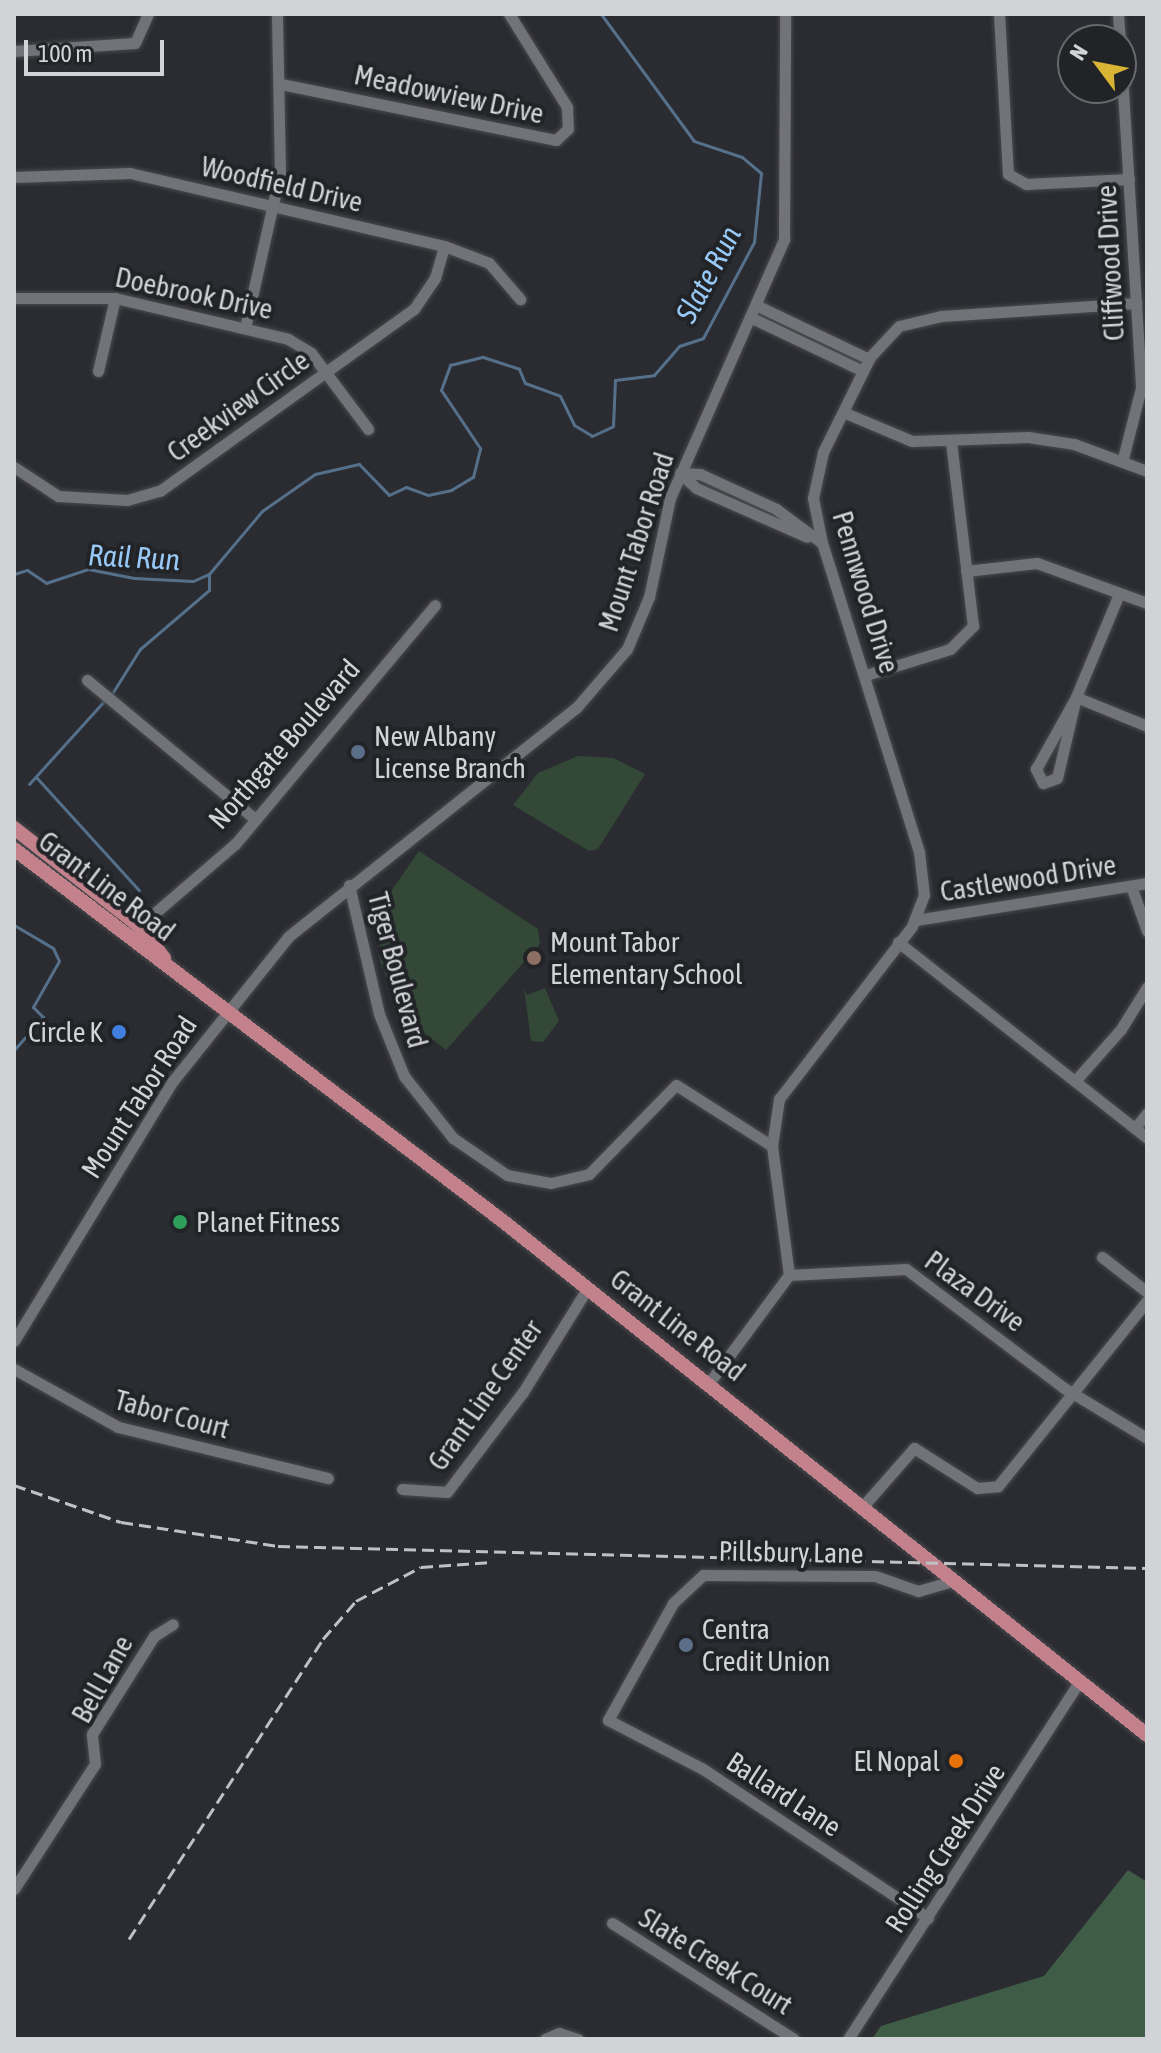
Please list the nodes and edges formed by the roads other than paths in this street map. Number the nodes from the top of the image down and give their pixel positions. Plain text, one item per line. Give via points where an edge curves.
1 (148, 14) edge
2 (277, 14) edge
3 (509, 14) edge
4 (785, 14) edge
5 (999, 14) edge
6 (14, 51) edge
7 (281, 84) junction
8 (1124, 104) edge
9 (14, 177) edge
10 (1129, 179) junction
11 (273, 208) junction
12 (444, 246) junction
13 (14, 298) edge
14 (115, 298) junction
15 (520, 299) dead end
16 (1137, 303) junction
17 (760, 307) junction
18 (754, 319) junction
19 (245, 328) junction
20 (869, 359) junction
21 (98, 371) dead end
22 (863, 371) junction
23 (325, 373) junction
24 (843, 412) junction
25 (368, 429) dead end
26 (951, 441) junction
27 (1122, 462) junction
28 (14, 467) edge
29 (1147, 471) edge
30 (680, 473) junction
31 (822, 543) junction
32 (966, 571) junction
33 (1119, 594) junction
34 (1147, 603) edge
35 (435, 605) dead end
36 (866, 675) junction
37 (87, 680) dead end
38 (1076, 697) junction
39 (1147, 726) edge
40 (255, 819) junction
41 (14, 828) edge
42 (14, 849) edge
43 (1147, 883) edge
44 (349, 885) junction
45 (1131, 886) junction
46 (916, 920) junction
47 (139, 926) junction
48 (1147, 931) edge
49 (126, 939) junction
50 (898, 942) junction
51 (169, 965) junction
52 (1147, 987) edge
53 (227, 1012) junction
54 (1075, 1081) junction
55 (1147, 1113) edge
56 (1135, 1128) junction
57 (1147, 1138) edge
58 (772, 1146) junction
59 (1102, 1257) dead end
60 (789, 1275) junction
61 (588, 1287) junction
62 (1147, 1292) edge
63 (1147, 1301) edge
64 (14, 1341) edge
65 (14, 1369) edge
66 (709, 1383) junction
67 (1073, 1393) junction
68 (1147, 1438) edge
69 (328, 1478) dead end
70 (402, 1489) dead end
71 (864, 1505) junction
72 (954, 1581) junction
73 (173, 1624) dead end
74 (1080, 1680) junction
75 (608, 1720) joint
76 (1147, 1735) edge
77 (14, 1889) edge
78 (928, 1918) junction
79 (612, 1923) dead end
80 (545, 2039) edge
81 (578, 2039) edge
82 (794, 2039) edge
83 (848, 2039) edge

1 - 6 street via 135,43
2 - 7 street
3 - 7 street, Meadowview Drive via 567,107 568,129 556,140
4 - 17 street, Mount Tabor Road via 789,205
5 - 10 street via 1008,174 1034,185
7 - 11 street
8 - 10 street, Cliffwood Drive
9 - 11 street, Woodfield Drive via 130,173
10 - 16 street, Cliffwood Drive
11 - 12 street, Woodfield Drive
11 - 19 street
12 - 15 street, Woodfield Drive via 489,263
12 - 23 street, Creekview Circle via 435,278 414,309
13 - 14 street, Doebrook Drive
14 - 19 street, Doebrook Drive
14 - 21 street
16 - 20 street, Pennwood Drive via 918,319 884,337
16 - 27 street, Cliffwood Drive via 1139,410
17 - 18 street, Mount Tabor Road
17 - 20 street
18 - 22 street
18 - 30 street, Mount Tabor Road
19 - 23 street, Doebrook Drive via 297,342
20 - 22 street, Pennwood Drive
22 - 24 street, Pennwood Drive
23 - 25 street, Doebrook Drive
23 - 28 street, Creekview Circle via 139,499 58,496
24 - 26 street via 889,435
24 - 31 street, Pennwood Drive via 814,483
26 - 27 street via 1039,439
26 - 32 street
27 - 29 street
30 - 31 street via 696,488
30 - 44 street, Mount Tabor Road via 643,616 608,676
31 - 36 street, Pennwood Drive
32 - 33 street via 1037,563
32 - 36 street via 975,617 965,640
33 - 34 street
33 - 38 street
35 - 40 street, Northgate Boulevard
36 - 46 street, Pennwood Drive via 922,863
37 - 40 street
38 - 38 street via 1057,778 1043,783 1036,769
38 - 39 street
40 - 47 street, Northgate Boulevard
41 - 47 main road, Grant Line Road
42 - 49 main road, Grant Line Road
43 - 45 street, Castlewood Drive
44 - 53 street, Mount Tabor Road via 289,936
44 - 58 street, Tiger Boulevard via 379,1014 404,1076 453,1138 507,1175 551,1183 589,1174 676,1085
45 - 46 street, Castlewood Drive
45 - 48 street
46 - 50 street
47 - 49 street, Northgate Boulevard
47 - 51 main road, Grant Line Road
49 - 51 main road, Grant Line Road
50 - 54 street
50 - 58 street via 779,1099
51 - 53 main road, Grant Line Road
52 - 54 street via 1121,1029
53 - 61 main road, Grant Line Road
53 - 64 street, Mount Tabor Road via 172,1082
54 - 56 street
55 - 56 street
56 - 57 street
58 - 60 street
59 - 62 street
60 - 66 street
60 - 67 street, Plaza Drive via 906,1269
61 - 66 main road, Grant Line Road
61 - 70 street, Grant Line Center via 523,1392 447,1492
63 - 67 street
65 - 69 street, Tabor Court via 118,1427
66 - 71 main road, Grant Line Road
67 - 68 street, Plaza Drive
67 - 71 street via 998,1486 977,1488 914,1448
71 - 72 main road, Grant Line Road
72 - 74 main road, Grant Line Road
72 - 75 street, Pillsbury Lane via 918,1591 875,1576 703,1575 673,1603
73 - 77 street, Bell Lane via 154,1636 92,1734 95,1764
74 - 76 main road, Grant Line Road
74 - 78 street, Rolling Creek Drive
75 - 78 street, Ballard Lane via 703,1769
78 - 83 street, Rolling Creek Drive
79 - 82 street, Slate Creek Court
80 - 81 street via 559,2033

